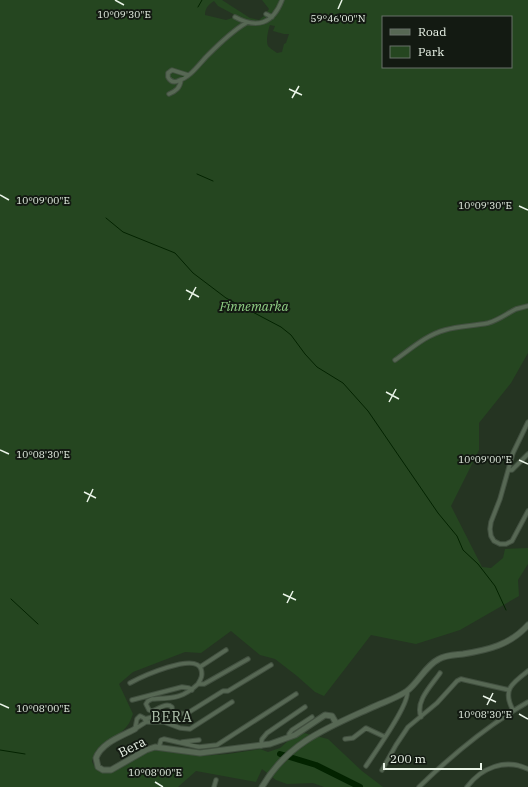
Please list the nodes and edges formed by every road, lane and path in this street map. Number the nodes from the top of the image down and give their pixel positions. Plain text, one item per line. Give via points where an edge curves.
1 (282, 0) edge
2 (266, 14) dead end
3 (235, 17) dead end
4 (272, 17) junction
5 (246, 23) junction
6 (188, 75) junction
7 (182, 80) junction
8 (169, 94) dead end
9 (528, 306) edge
10 (395, 360) dead end
11 (528, 422) edge
12 (528, 454) edge
13 (509, 470) junction
14 (528, 511) edge
15 (528, 625) edge
16 (226, 650) dead end
17 (248, 659) dead end
18 (271, 665) dead end
19 (200, 667) junction
20 (528, 672) edge
21 (440, 673) dead end
22 (130, 683) dead end
23 (198, 684) junction
24 (192, 690) junction
25 (509, 690) junction
26 (407, 691) junction
27 (296, 694) dead end
28 (132, 700) dead end
29 (232, 702) dead end
30 (528, 702) edge
31 (305, 706) dead end
32 (513, 710) junction
33 (172, 712) junction
34 (312, 717) dead end
35 (420, 717) junction
36 (145, 721) junction
37 (336, 723) junction
38 (135, 729) junction
39 (290, 737) junction
40 (385, 738) junction
41 (344, 739) dead end
42 (199, 740) dead end
43 (178, 742) junction
44 (261, 746) junction
45 (159, 747) junction
46 (366, 766) dead end
47 (528, 769) edge
48 (382, 770) dead end
49 (216, 780) dead end
50 (214, 787) edge
51 (262, 787) edge
52 (419, 787) edge
53 (467, 787) edge

1 - 4 street
2 - 4 street
3 - 5 street
4 - 5 street via 265,22
5 - 6 street via 217,46
6 - 7 street
6 - 7 street via 176,70 168,74 171,81
7 - 8 street via 179,87
9 - 10 street via 488,323 452,328 434,334
11 - 13 street
12 - 13 street
13 - 14 street via 491,522 491,536 494,541 500,544 512,541
15 - 26 main road via 500,646 438,659
16 - 19 street
17 - 23 street via 204,684
18 - 33 street via 186,714
19 - 22 street via 193,663 184,663
19 - 23 street via 202,673
20 - 25 street via 514,682
21 - 35 street via 421,702
23 - 24 street
24 - 28 street via 182,687
24 - 33 street via 182,696 152,699 146,704 152,711 170,705
25 - 32 street via 508,701
25 - 35 street via 459,680
26 - 37 main road
26 - 40 street via 408,698
27 - 43 street via 217,745 199,747
29 - 36 street via 190,729 164,722
30 - 32 street
31 - 44 street via 267,733 262,739
32 - 52 street via 458,752
33 - 36 street
34 - 39 street, Bera via 292,730
35 - 48 street via 404,732
36 - 38 street, Bera
36 - 38 street, Bera via 142,716 139,717
37 - 39 main road, Bera via 332,716 325,715
37 - 51 main road via 288,754
38 - 45 main road, Bera via 99,751 96,758 98,767 111,770 146,750
39 - 44 main road, Bera
40 - 41 street via 366,728 352,738
40 - 46 street
42 - 43 street
43 - 45 street via 161,740
44 - 45 main road, Bera via 200,753
47 - 53 street via 511,764 493,767 479,774
49 - 50 street

